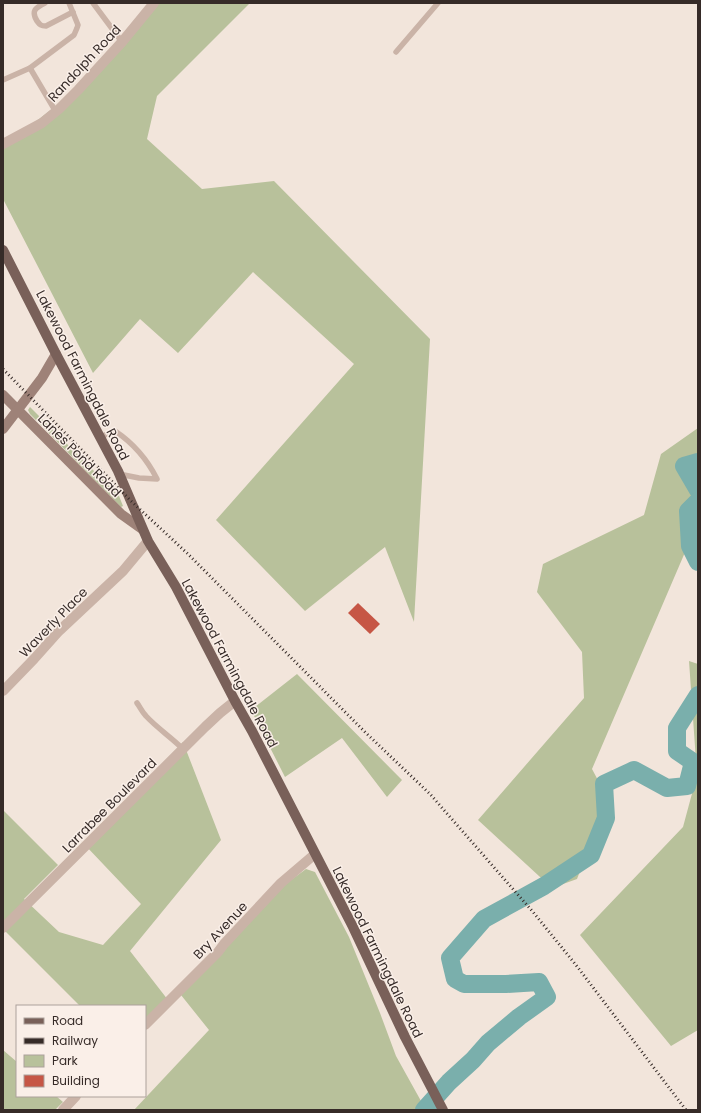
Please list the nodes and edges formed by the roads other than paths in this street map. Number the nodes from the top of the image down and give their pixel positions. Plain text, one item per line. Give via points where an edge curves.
1 (45, 3) edge
2 (69, 3) edge
3 (93, 3) edge
4 (154, 3) edge
5 (438, 3) edge
6 (73, 12) junction
7 (122, 42) junction
8 (396, 52) dead end
9 (30, 68) junction
10 (3, 80) edge
11 (56, 112) junction
12 (3, 144) edge
13 (3, 250) edge
14 (56, 354) junction
15 (3, 395) edge
16 (17, 410) junction
17 (3, 429) edge
18 (100, 437) junction
19 (119, 474) junction
20 (142, 529) junction
21 (148, 542) junction
22 (3, 691) edge
23 (235, 701) junction
24 (137, 703) dead end
25 (183, 749) junction
26 (314, 854) junction
27 (3, 928) edge
28 (146, 1024) edge
29 (75, 1097) edge
30 (62, 1110) edge
31 (443, 1110) edge

1 - 6 lane via 34,12 39,25 42,26
2 - 6 lane
3 - 7 lane
4 - 7 street, Randolph Road
5 - 8 lane
6 - 9 lane via 78,25 74,35
7 - 11 street, Randolph Road
9 - 10 lane
9 - 11 lane
11 - 12 street, Randolph Road via 42,123
13 - 14 main road, Lakewood Farmingdale Road
14 - 16 street via 42,378
14 - 18 main road, Lakewood Farmingdale Road
15 - 16 street, Lanes Pond Road
16 - 17 street
16 - 20 street, Lanes Pond Road via 121,514
18 - 19 main road, Lakewood Farmingdale Road
18 - 19 lane via 115,431 126,438 143,456 157,479
19 - 20 main road, Lakewood Farmingdale Road
20 - 21 main road, Lakewood Farmingdale Road
21 - 22 street, Waverly Place via 123,571 59,631
21 - 23 main road, Lakewood Farmingdale Road via 176,587
23 - 25 street, Larrabee Boulevard
23 - 26 main road, Lakewood Farmingdale Road
24 - 25 lane via 154,724
25 - 27 street, Larrabee Boulevard
26 - 28 street, Bry Avenue via 281,883 218,952
26 - 31 main road, Lakewood Farmingdale Road via 360,940 405,1038
29 - 30 street

